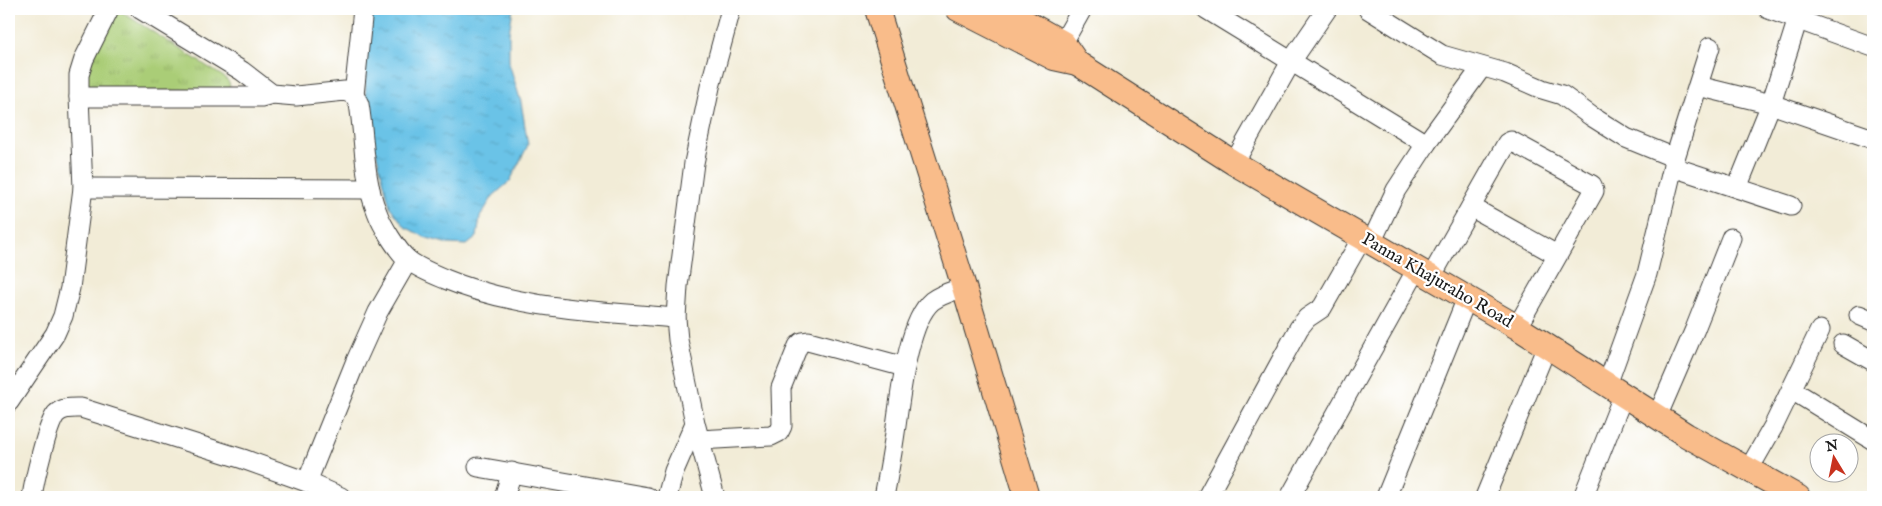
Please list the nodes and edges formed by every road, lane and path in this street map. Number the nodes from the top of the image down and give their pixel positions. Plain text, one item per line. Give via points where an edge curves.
1 (109, 9) edge
2 (140, 9) edge
3 (363, 9) edge
4 (732, 9) edge
5 (877, 9) edge
6 (958, 9) edge
7 (1002, 9) edge
8 (1082, 9) edge
9 (1206, 9) edge
10 (1327, 9) edge
11 (1368, 9) edge
12 (1768, 9) edge
13 (1800, 14) edge
14 (1710, 47) dead end
15 (1873, 47) edge
16 (1058, 51) junction
17 (1292, 60) junction
18 (1482, 67) junction
19 (1698, 86) junction
20 (272, 94) junction
21 (354, 96) junction
22 (78, 98) junction
23 (1771, 104) junction
24 (1873, 139) edge
25 (1426, 144) junction
26 (1234, 163) junction
27 (1674, 163) junction
28 (83, 188) junction
29 (1737, 188) junction
30 (370, 189) junction
31 (1471, 206) junction
32 (1791, 206) dead end
33 (1731, 238) dead end
34 (1366, 240) junction
35 (1557, 255) junction
36 (408, 260) junction
37 (1424, 273) junction
38 (964, 287) junction
39 (1467, 298) junction
40 (676, 318) junction
41 (1517, 327) junction
42 (1820, 330) dead end
43 (1843, 344) dead end
44 (1547, 346) junction
45 (1873, 361) edge
46 (905, 367) junction
47 (1615, 390) junction
48 (1792, 390) junction
49 (9, 402) edge
50 (1657, 417) junction
51 (697, 431) junction
52 (1873, 440) edge
53 (478, 467) dead end
54 (1749, 469) junction
55 (512, 472) junction
56 (307, 482) junction
57 (32, 497) edge
58 (341, 497) edge
59 (504, 497) edge
60 (648, 497) edge
61 (667, 497) edge
62 (715, 497) edge
63 (884, 497) edge
64 (1027, 497) edge
65 (1207, 497) edge
66 (1290, 497) edge
67 (1386, 497) edge
68 (1485, 497) edge
69 (1583, 497) edge
70 (1798, 497) edge

1 - 22 street via 84,59 79,75
2 - 20 street via 242,71
3 - 21 street
4 - 40 street via 710,87 694,163
5 - 38 main road
6 - 16 main road, Panna Khajuraho Road
7 - 16 main road, Panna Khajuraho Road
8 - 16 street
9 - 17 street
10 - 17 street
11 - 18 street via 1442,55
12 - 13 street
13 - 15 street
13 - 23 street
14 - 19 street
16 - 26 main road, Panna Khajuraho Road
17 - 25 street
17 - 26 street
18 - 25 street
18 - 27 street via 1562,95 1626,138
19 - 23 street
19 - 27 street
20 - 21 street via 296,96 345,91
20 - 22 street via 242,98
21 - 30 street via 359,104
22 - 28 street
23 - 24 street
23 - 29 street
25 - 34 street
26 - 34 main road, Panna Khajuraho Road
27 - 29 street
27 - 47 street
28 - 30 street
28 - 49 street via 76,252 62,316 55,334
29 - 32 street
30 - 36 street via 377,213
31 - 35 street
31 - 35 street via 1511,141 1592,185 1594,191
31 - 37 street
33 - 50 street
34 - 37 main road, Panna Khajuraho Road
34 - 65 street via 1322,308 1307,318 1300,328
35 - 41 street
36 - 40 street via 466,288 500,297 546,306
36 - 56 street via 378,312
37 - 39 main road, Panna Khajuraho Road
37 - 66 street
38 - 46 street via 941,295 922,314
38 - 64 main road
39 - 41 main road, Panna Khajuraho Road
39 - 67 street
40 - 51 street
41 - 44 main road, Panna Khajuraho Road
42 - 48 street
43 - 45 street
44 - 47 main road, Panna Khajuraho Road
44 - 68 street
46 - 51 street via 802,342 781,388 782,426 779,432 771,436
46 - 63 street
47 - 50 main road, Panna Khajuraho Road
47 - 69 street
48 - 52 street
48 - 54 street
50 - 54 main road, Panna Khajuraho Road
51 - 61 street via 674,471
51 - 62 street
53 - 55 street
54 - 70 main road, Panna Khajuraho Road
55 - 59 street
55 - 60 street
56 - 57 street via 243,458 106,415 81,408 66,408 55,414 49,428
56 - 58 street

